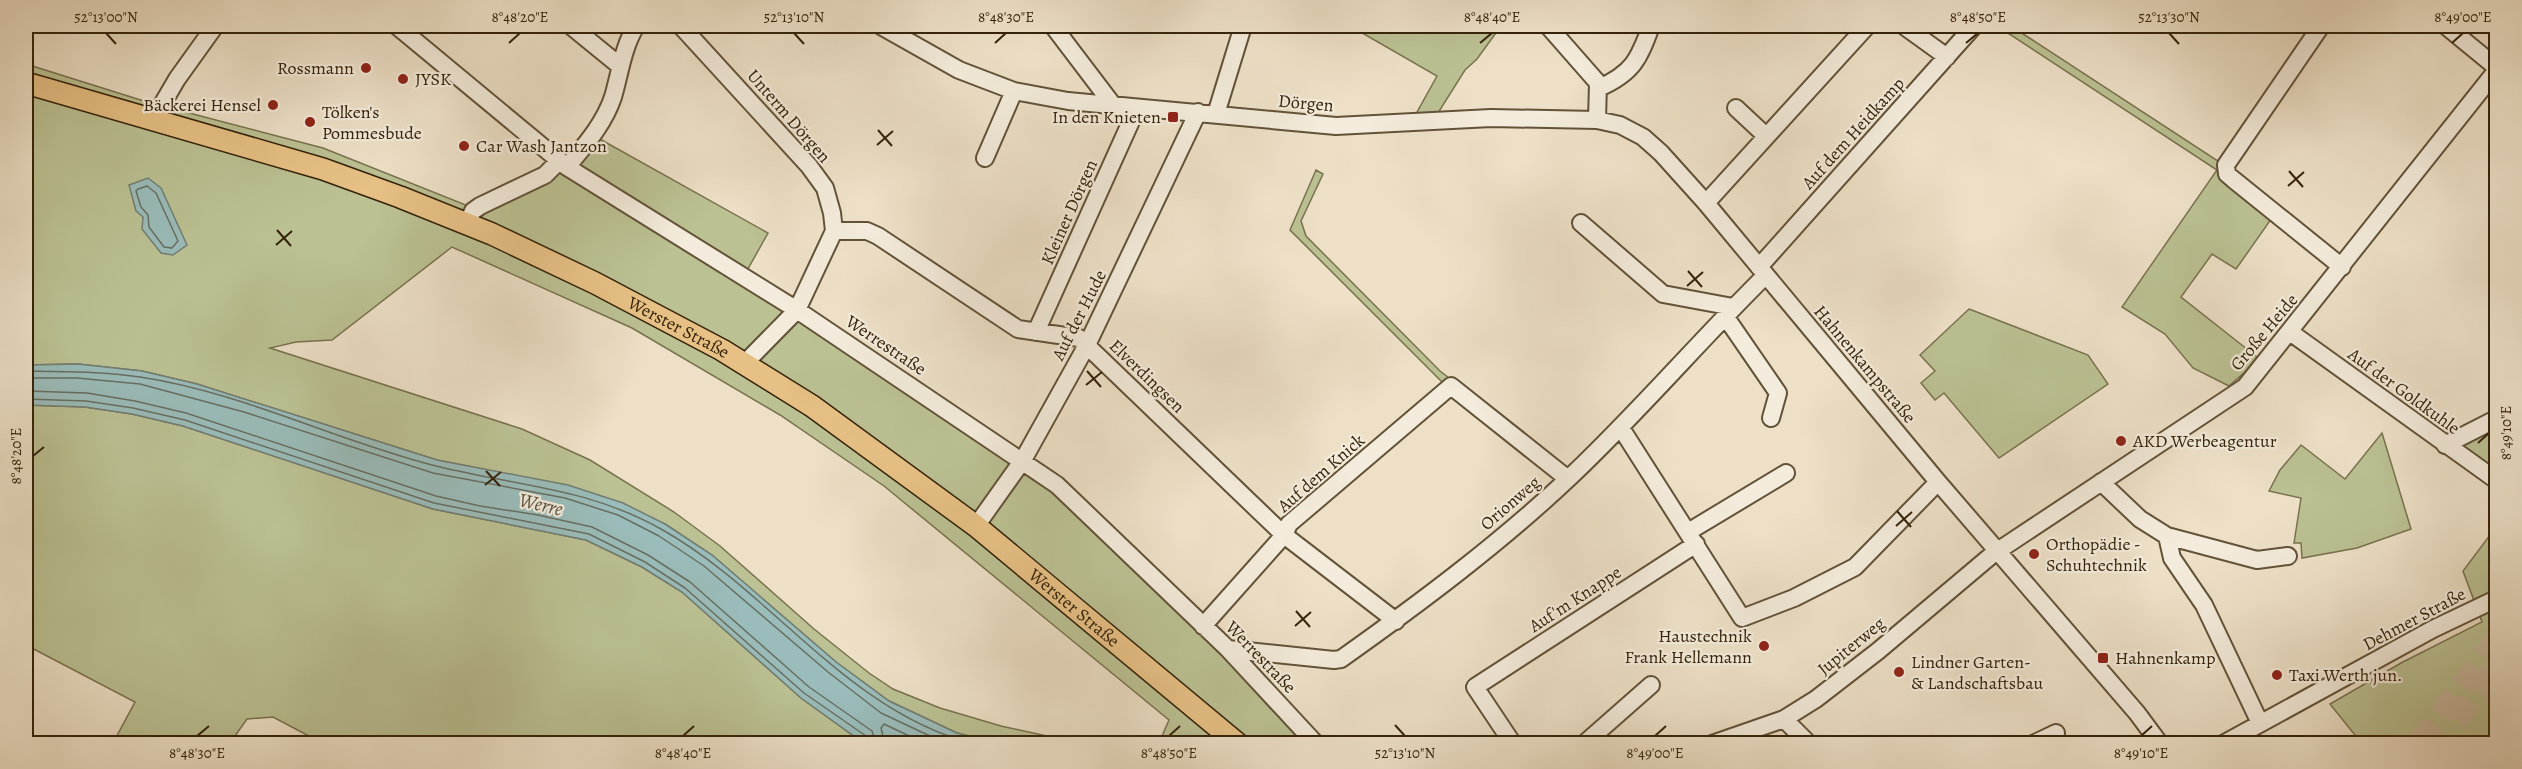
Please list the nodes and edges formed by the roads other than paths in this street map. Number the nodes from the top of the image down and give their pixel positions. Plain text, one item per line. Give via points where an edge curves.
1 (214, 26) edge
2 (397, 26) edge
3 (571, 26) edge
4 (636, 26) edge
5 (681, 26) edge
6 (880, 26) edge
7 (1053, 26) edge
8 (1243, 26) edge
9 (1548, 26) edge
10 (1651, 26) edge
11 (1867, 26) edge
12 (1904, 26) edge
13 (1974, 26) edge
14 (2321, 26) edge
15 (2446, 26) edge
16 (1947, 57) junction
17 (620, 66) junction
18 (2496, 69) edge
19 (26, 83) edge
20 (1599, 88) junction
21 (1014, 91) junction
22 (1113, 105) junction
23 (1137, 108) junction
24 (1736, 108) dead end
25 (1198, 112) junction
26 (1216, 114) junction
27 (153, 120) junction
28 (1597, 120) junction
29 (1766, 136) junction
30 (985, 159) dead end
31 (563, 164) junction
32 (1706, 203) junction
33 (1581, 223) dead end
34 (467, 224) junction
35 (834, 231) junction
36 (2342, 267) junction
37 (1763, 271) junction
38 (797, 310) junction
39 (1729, 312) junction
40 (1036, 332) junction
41 (2290, 332) junction
42 (1087, 345) junction
43 (745, 363) junction
44 (1772, 418) dead end
45 (2496, 419) edge
46 (1621, 428) junction
47 (2445, 445) junction
48 (1023, 460) junction
49 (1786, 473) dead end
50 (1568, 479) junction
51 (2496, 480) edge
52 (1938, 482) junction
53 (2101, 482) junction
54 (976, 526) junction
55 (1284, 535) junction
56 (2167, 536) junction
57 (1692, 538) junction
58 (1998, 551) junction
59 (2288, 556) dead end
60 (2496, 599) edge
61 (1396, 621) junction
62 (1203, 626) junction
63 (1228, 649) junction
64 (1651, 685) dead end
65 (1784, 719) junction
66 (2260, 723) junction
67 (2056, 733) dead end
68 (1238, 744) edge
69 (1316, 744) edge
70 (1513, 744) edge
71 (1584, 744) edge
72 (1712, 744) edge
73 (1809, 744) edge
74 (2033, 744) edge
75 (2160, 744) edge
76 (2223, 744) edge

1 - 27 street
2 - 31 street, Werrestraße
3 - 17 street
4 - 17 street
5 - 35 street, Unterm Dörgen via 809,166 825,188
6 - 21 street, Dörgen via 959,70
7 - 22 street
8 - 26 street
9 - 20 street via 1595,78
10 - 20 street via 1633,66
11 - 29 street
12 - 16 street
13 - 16 street, Auf dem Heidkamp
14 - 36 street via 2226,165 2227,174
15 - 18 street
16 - 37 street, Auf dem Heidkamp
17 - 31 street via 605,115
18 - 36 street, Große Heide
19 - 27 main road, Werster Straße
20 - 28 street
21 - 22 street, Dörgen
21 - 30 street
22 - 23 street, Dörgen
23 - 25 street, Dörgen
23 - 40 street, Kleiner Dörgen
24 - 29 street
25 - 26 street, Dörgen
25 - 42 street, Auf der Hude
26 - 28 street, Dörgen via 1336,126 1491,118
27 - 34 main road, Werster Straße via 323,169
28 - 32 street, Hahnenkampstraße via 1620,125 1643,137
29 - 32 street
31 - 34 street via 480,206
31 - 38 street, Werrestraße
32 - 37 street, Hahnenkampstraße
33 - 39 street via 1664,294
34 - 43 main road, Werster Straße via 595,283
35 - 38 street
35 - 40 street, Elverdingsen via 867,231 878,236 1018,328
36 - 41 street, Große Heide
37 - 39 street, Orionweg
37 - 52 street, Hahnenkampstraße
38 - 43 street
38 - 48 street, Werrestraße
39 - 44 street via 1778,393
39 - 46 street, Orionweg
40 - 42 street, Elverdingsen via 1079,338
41 - 47 street, Auf der Goldkuhle
41 - 53 street, Große Heide via 2245,387
42 - 48 street, Auf der Hude
42 - 55 street, Elverdingsen
43 - 54 main road, Werster Straße via 863,441
45 - 47 street
46 - 50 street, Orionweg
46 - 57 street
47 - 51 street, Auf der Goldkuhle
48 - 54 street, Auf der Hude
48 - 62 street, Werrestraße via 1057,485
49 - 57 street, Auf'm Knappe
50 - 55 street, Auf dem Knick via 1451,386 1289,524
50 - 61 street, Orionweg
52 - 57 street via 1855,567 1794,598 1742,618
52 - 58 street, Hahnenkampstraße
53 - 56 street via 2140,519
53 - 58 street, Große Heide
54 - 68 main road, Werster Straße
55 - 61 street, Elverdingsen
55 - 62 street, Auf dem Knick
56 - 59 street via 2257,560
56 - 66 street via 2172,558 2204,605
57 - 70 street, Auf'm Knappe via 1475,687
58 - 65 street, Jupiterweg via 1878,651
58 - 75 street, Hahnenkampstraße
60 - 66 street, Dehmer Straße
61 - 63 street, Orionweg via 1341,659
62 - 63 street, Werrestraße
63 - 69 street, Werrestraße
64 - 71 street
65 - 72 street, Jupiterweg
65 - 73 street
66 - 76 street, Dehmer Straße
67 - 74 street

